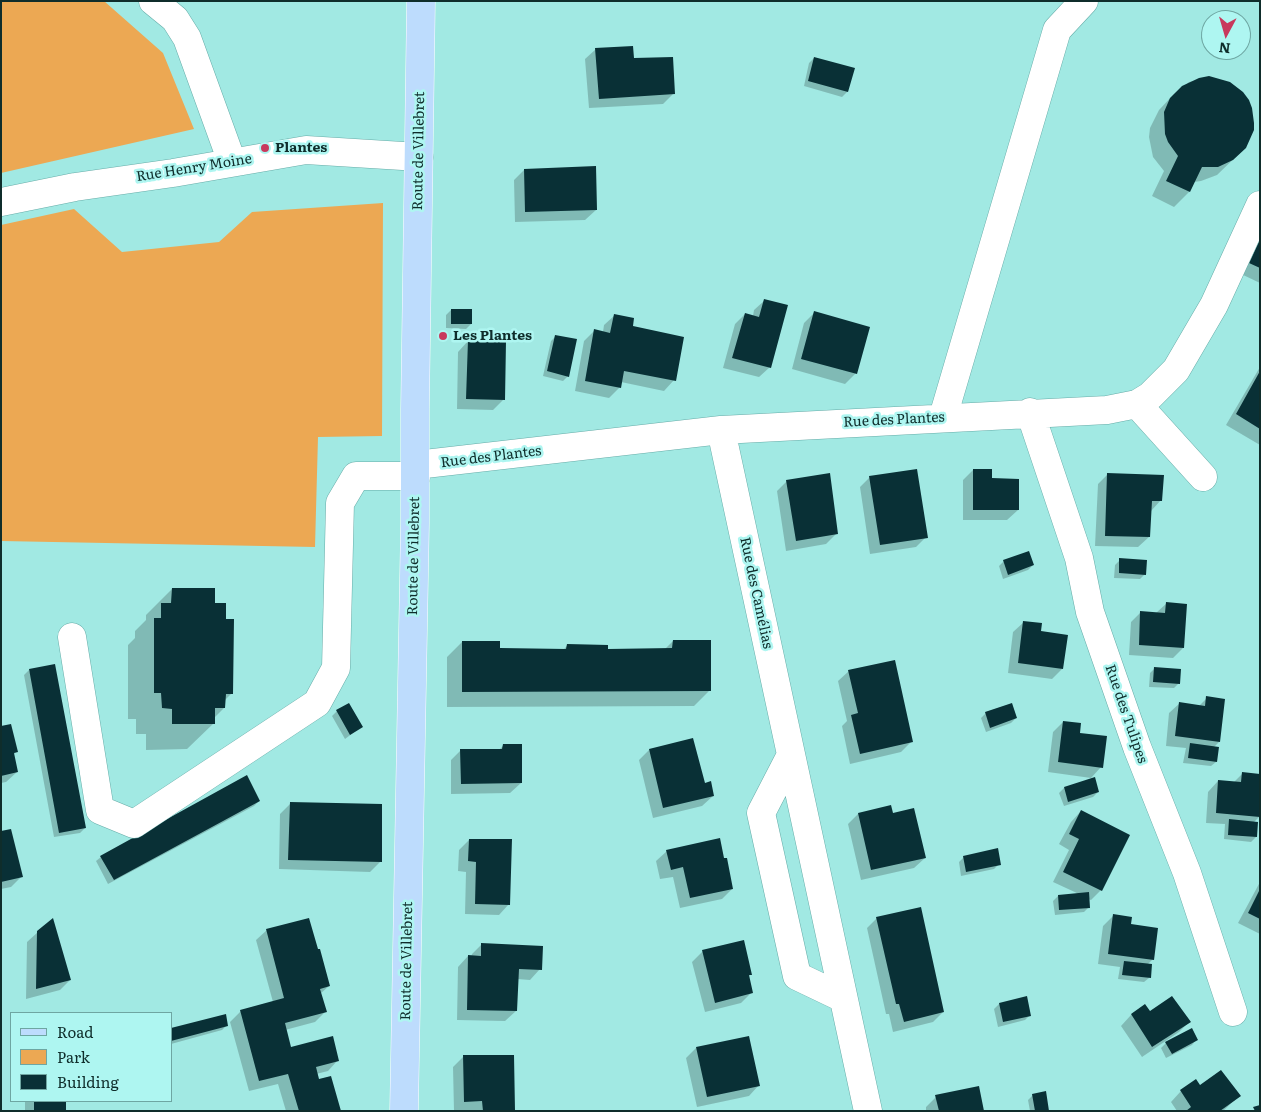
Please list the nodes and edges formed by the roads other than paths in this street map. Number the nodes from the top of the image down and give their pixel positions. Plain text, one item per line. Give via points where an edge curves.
1 (153, 1) edge
2 (421, 1) edge
3 (1084, 1) edge
4 (419, 157) junction
5 (232, 162) junction
6 (1, 202) edge
7 (1260, 205) edge
8 (1137, 404) junction
9 (1030, 412) junction
10 (943, 417) junction
11 (721, 430) junction
12 (416, 470) junction
13 (1203, 477) dead end
14 (72, 637) dead end
15 (791, 755) junction
16 (843, 998) junction
17 (1233, 1012) dead end
18 (404, 1111) edge
19 (868, 1111) edge

1 - 5 street via 175,20 187,38
2 - 4 main road, Route de Villebret
3 - 10 street via 1057,30
4 - 5 street, Rue Henry Moine via 306,150
4 - 12 main road, Route de Villebret
5 - 6 street, Rue Henry Moine
7 - 8 street, Rue des Plantes via 1214,305 1176,370 1150,396
8 - 9 street, Rue des Plantes via 1107,410
8 - 13 street
9 - 10 street, Rue des Plantes
9 - 17 street, Rue des Tulipes via 1079,558 1090,612 1136,747 1186,873
10 - 11 street, Rue des Plantes
11 - 12 street, Rue des Plantes
11 - 15 street, Rue des Camélias
12 - 14 street, Rue des Plantes via 356,476 340,503 336,668 317,703 134,824 100,810
12 - 18 main road, Route de Villebret
15 - 16 street, Rue des Camélias
15 - 16 street via 761,813 797,976
16 - 19 street, Rue des Camélias

